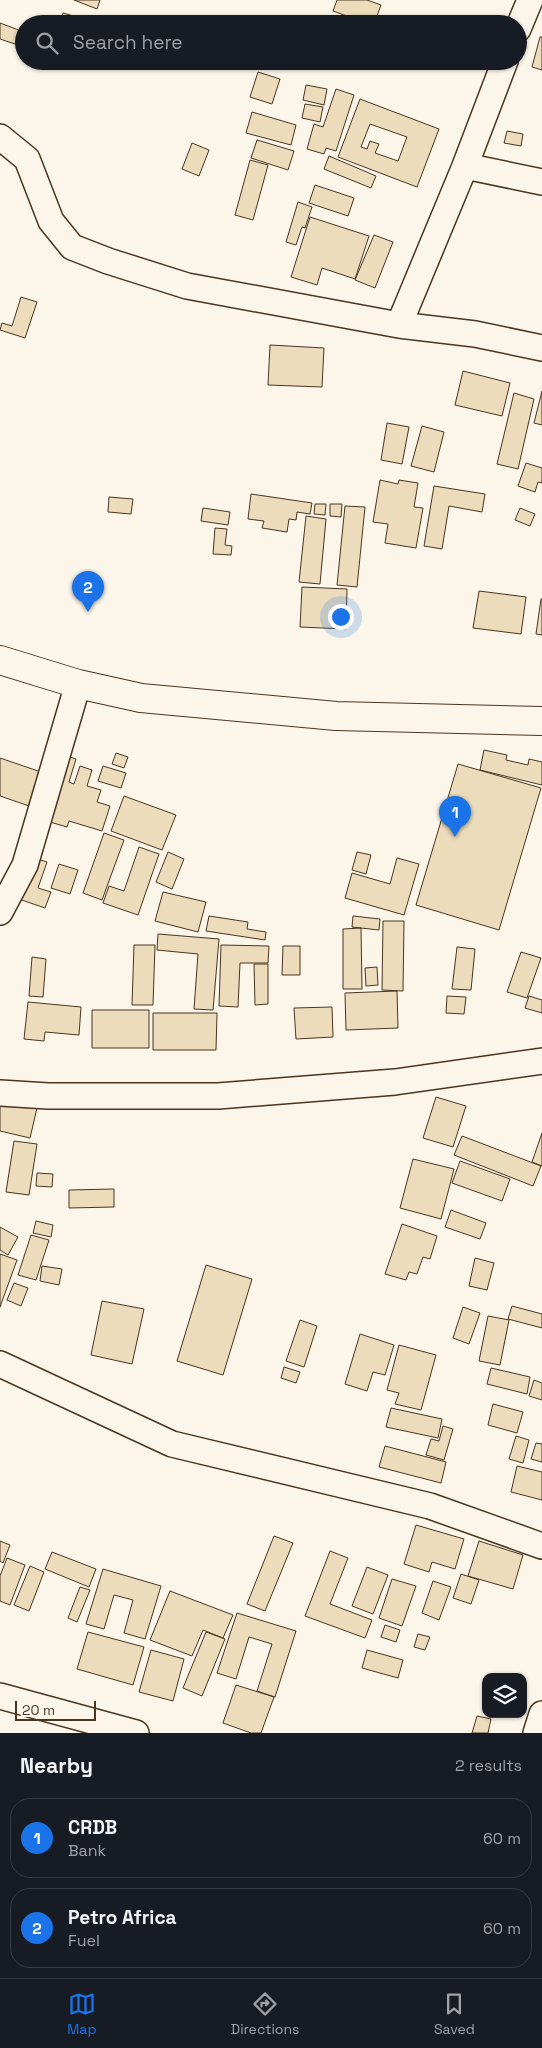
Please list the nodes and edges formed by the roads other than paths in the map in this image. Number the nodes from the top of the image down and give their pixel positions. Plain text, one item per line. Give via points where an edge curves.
1 (530, 0) edge
2 (524, 15) edge
3 (502, 70) edge
4 (0, 137) edge
5 (465, 166) junction
6 (542, 182) edge
7 (399, 325) junction
8 (542, 348) edge
9 (0, 660) edge
10 (78, 684) junction
11 (542, 721) edge
12 (0, 912) edge
13 (542, 1061) edge
14 (0, 1093) edge
15 (0, 1364) edge
16 (542, 1546) edge
17 (0, 1696) edge
18 (542, 1714) edge
19 (136, 1733) edge
20 (536, 1733) edge

1 - 2 street
3 - 5 street
4 - 7 street via 27,159 51,221 72,247 187,286
5 - 6 street
5 - 7 street
7 - 8 street via 475,334
9 - 10 highway
10 - 11 highway via 141,698 336,716
10 - 12 street via 26,865
13 - 14 street via 395,1082 218,1096
15 - 16 street via 172,1444 430,1506
17 - 19 street
18 - 20 street

